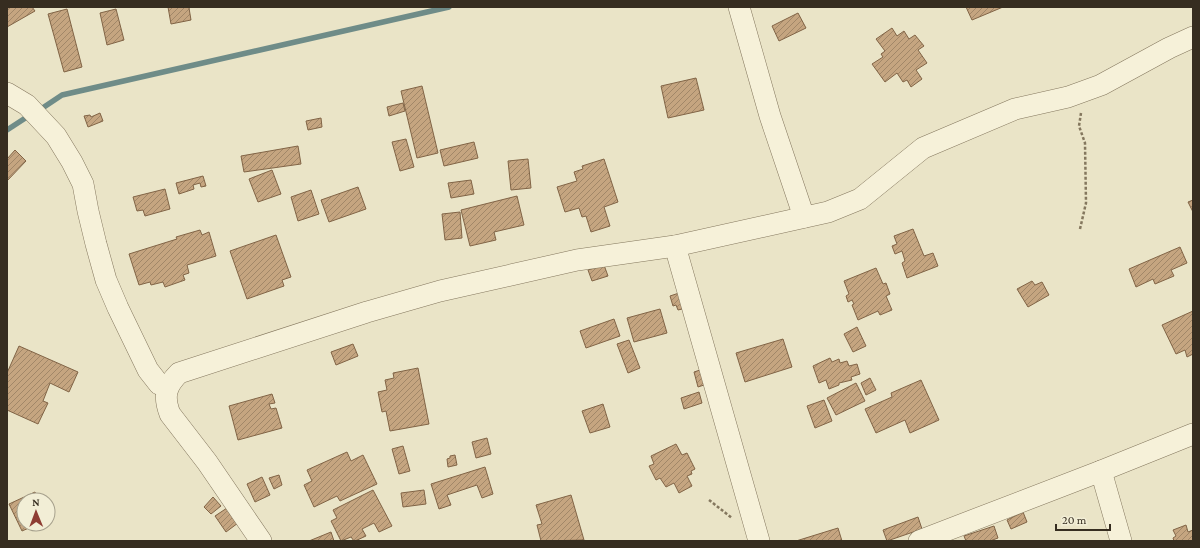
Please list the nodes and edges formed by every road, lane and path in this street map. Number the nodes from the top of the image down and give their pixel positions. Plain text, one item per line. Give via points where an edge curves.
1 (739, 7) edge
2 (1193, 37) edge
3 (1084, 91) junction
4 (7, 93) edge
5 (804, 217) junction
6 (1080, 229) dead end
7 (674, 246) junction
8 (168, 387) junction
9 (1193, 434) edge
10 (1101, 471) junction
11 (261, 541) edge
12 (759, 541) edge
13 (919, 541) edge
14 (1121, 541) edge

1 - 5 street via 770,116
2 - 3 street via 1101,85
3 - 5 street via 1015,109 923,148 860,199 828,212
3 - 6 path via 1079,126 1085,143 1086,203
4 - 8 street via 27,105 56,136 72,162 83,184 106,280 148,370 159,384
5 - 7 street
7 - 8 street via 577,260 440,291 179,373
7 - 12 street
8 - 11 street via 166,405 170,414 207,462
9 - 10 street
10 - 13 street
10 - 14 street

